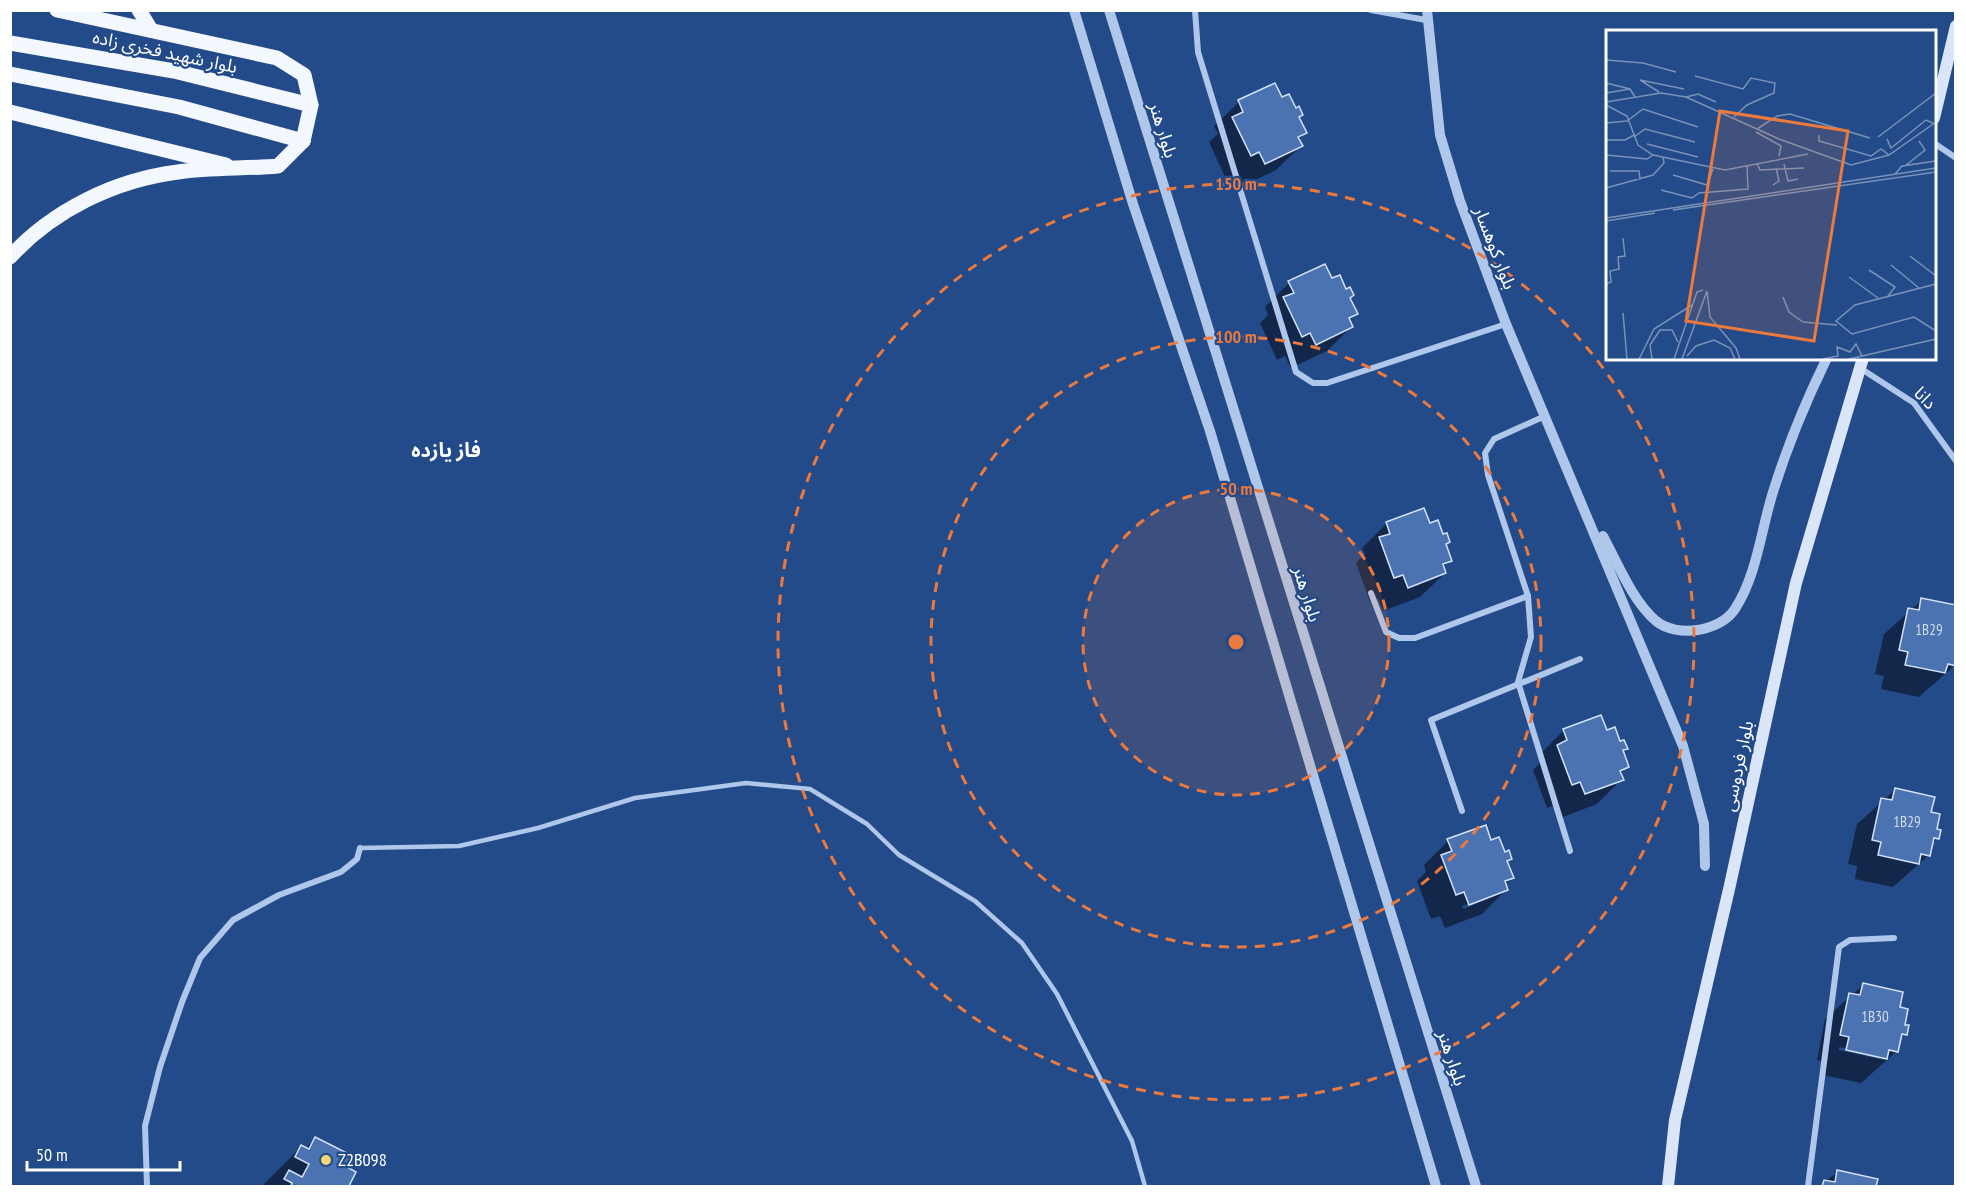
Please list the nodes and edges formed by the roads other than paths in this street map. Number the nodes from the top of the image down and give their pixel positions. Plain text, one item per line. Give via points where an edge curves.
1 (57, 10) edge
2 (139, 10) edge
3 (1074, 10) edge
4 (1109, 10) edge
5 (1195, 10) edge
6 (1371, 10) edge
7 (1426, 15) edge
8 (1956, 26) edge
9 (151, 30) junction
10 (10, 43) edge
11 (10, 74) edge
12 (311, 105) junction
13 (10, 112) edge
14 (1936, 114) edge
15 (303, 141) junction
16 (1936, 144) edge
17 (1956, 158) edge
18 (245, 169) junction
19 (10, 257) edge
20 (1506, 324) junction
21 (1826, 360) dead end
22 (1861, 363) edge
23 (1546, 416) junction
24 (1956, 461) edge
25 (1576, 485) junction
26 (1371, 593) dead end
27 (1528, 596) junction
28 (1580, 659) dead end
29 (1518, 682) junction
30 (1462, 811) dead end
31 (360, 848) joint
32 (1570, 850) dead end
33 (1706, 866) dead end
34 (1894, 938) dead end
35 (147, 1186) edge
36 (1145, 1186) edge
37 (1437, 1186) edge
38 (1476, 1186) edge
39 (1668, 1186) edge
40 (1808, 1186) edge

1 - 9 main road
2 - 9 main road
3 - 37 street via 1133,204 1210,431
4 - 38 street, بلوار هنر
5 - 20 street via 1198,52 1296,372 1313,383 1327,383
6 - 7 street
7 - 20 street, بلوار کوهسار via 1440,135
8 - 14 main road
9 - 12 main road via 277,58 304,75
10 - 12 main road, بلوار شهید فخری زاده via 174,71
11 - 15 main road via 179,107
12 - 15 main road
13 - 18 main road
15 - 18 main road via 278,166
16 - 17 street
18 - 19 main road via 179,171 131,182 68,208
20 - 23 street, بلوار کوهسار
21 - 25 street via 1792,438 1752,568 1734,611 1712,627 1679,631 1657,622 1637,599
22 - 24 street, دانا via 1914,402
22 - 39 main road, بلوار فردوسی via 1796,583 1675,1120
23 - 25 street, بلوار کوهسار
23 - 27 street via 1494,439 1485,453 1488,475
25 - 33 street via 1683,746 1704,824
26 - 27 street via 1386,632 1407,638
27 - 29 street via 1531,637
28 - 29 street
29 - 30 street via 1431,720
29 - 32 street
31 - 35 street via 357,859 341,872 279,895 233,920 200,958 160,1066 145,1126
31 - 36 lane via 459,846 538,828 635,798 746,783 810,789 867,824 899,855 975,902 1022,944 1057,994 1132,1140
34 - 40 street via 1850,940 1839,947

